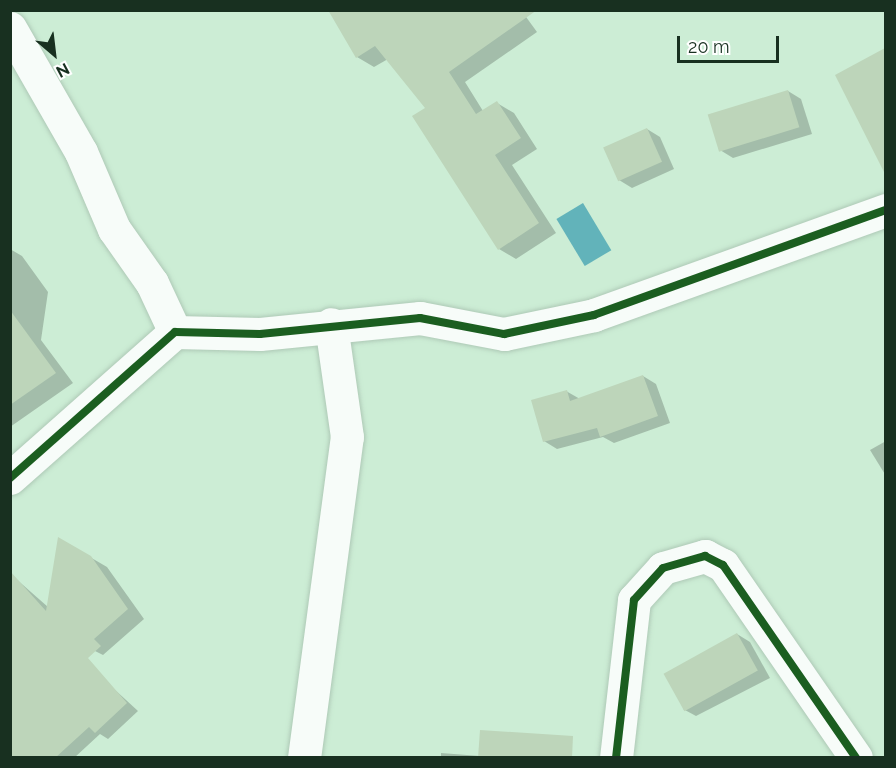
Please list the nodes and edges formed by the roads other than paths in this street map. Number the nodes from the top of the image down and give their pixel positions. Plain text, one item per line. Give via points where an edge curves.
1 (10, 28) edge
2 (885, 210) edge
3 (331, 324) junction
4 (175, 332) junction
5 (10, 478) edge
6 (304, 758) edge
7 (616, 758) edge
8 (856, 758) edge

1 - 4 street via 81,152 114,229 152,283
2 - 3 street via 594,315 504,334 420,318
3 - 4 street via 260,334
3 - 6 street via 347,437
4 - 5 street
7 - 8 street via 634,600 663,568 705,556 723,565

